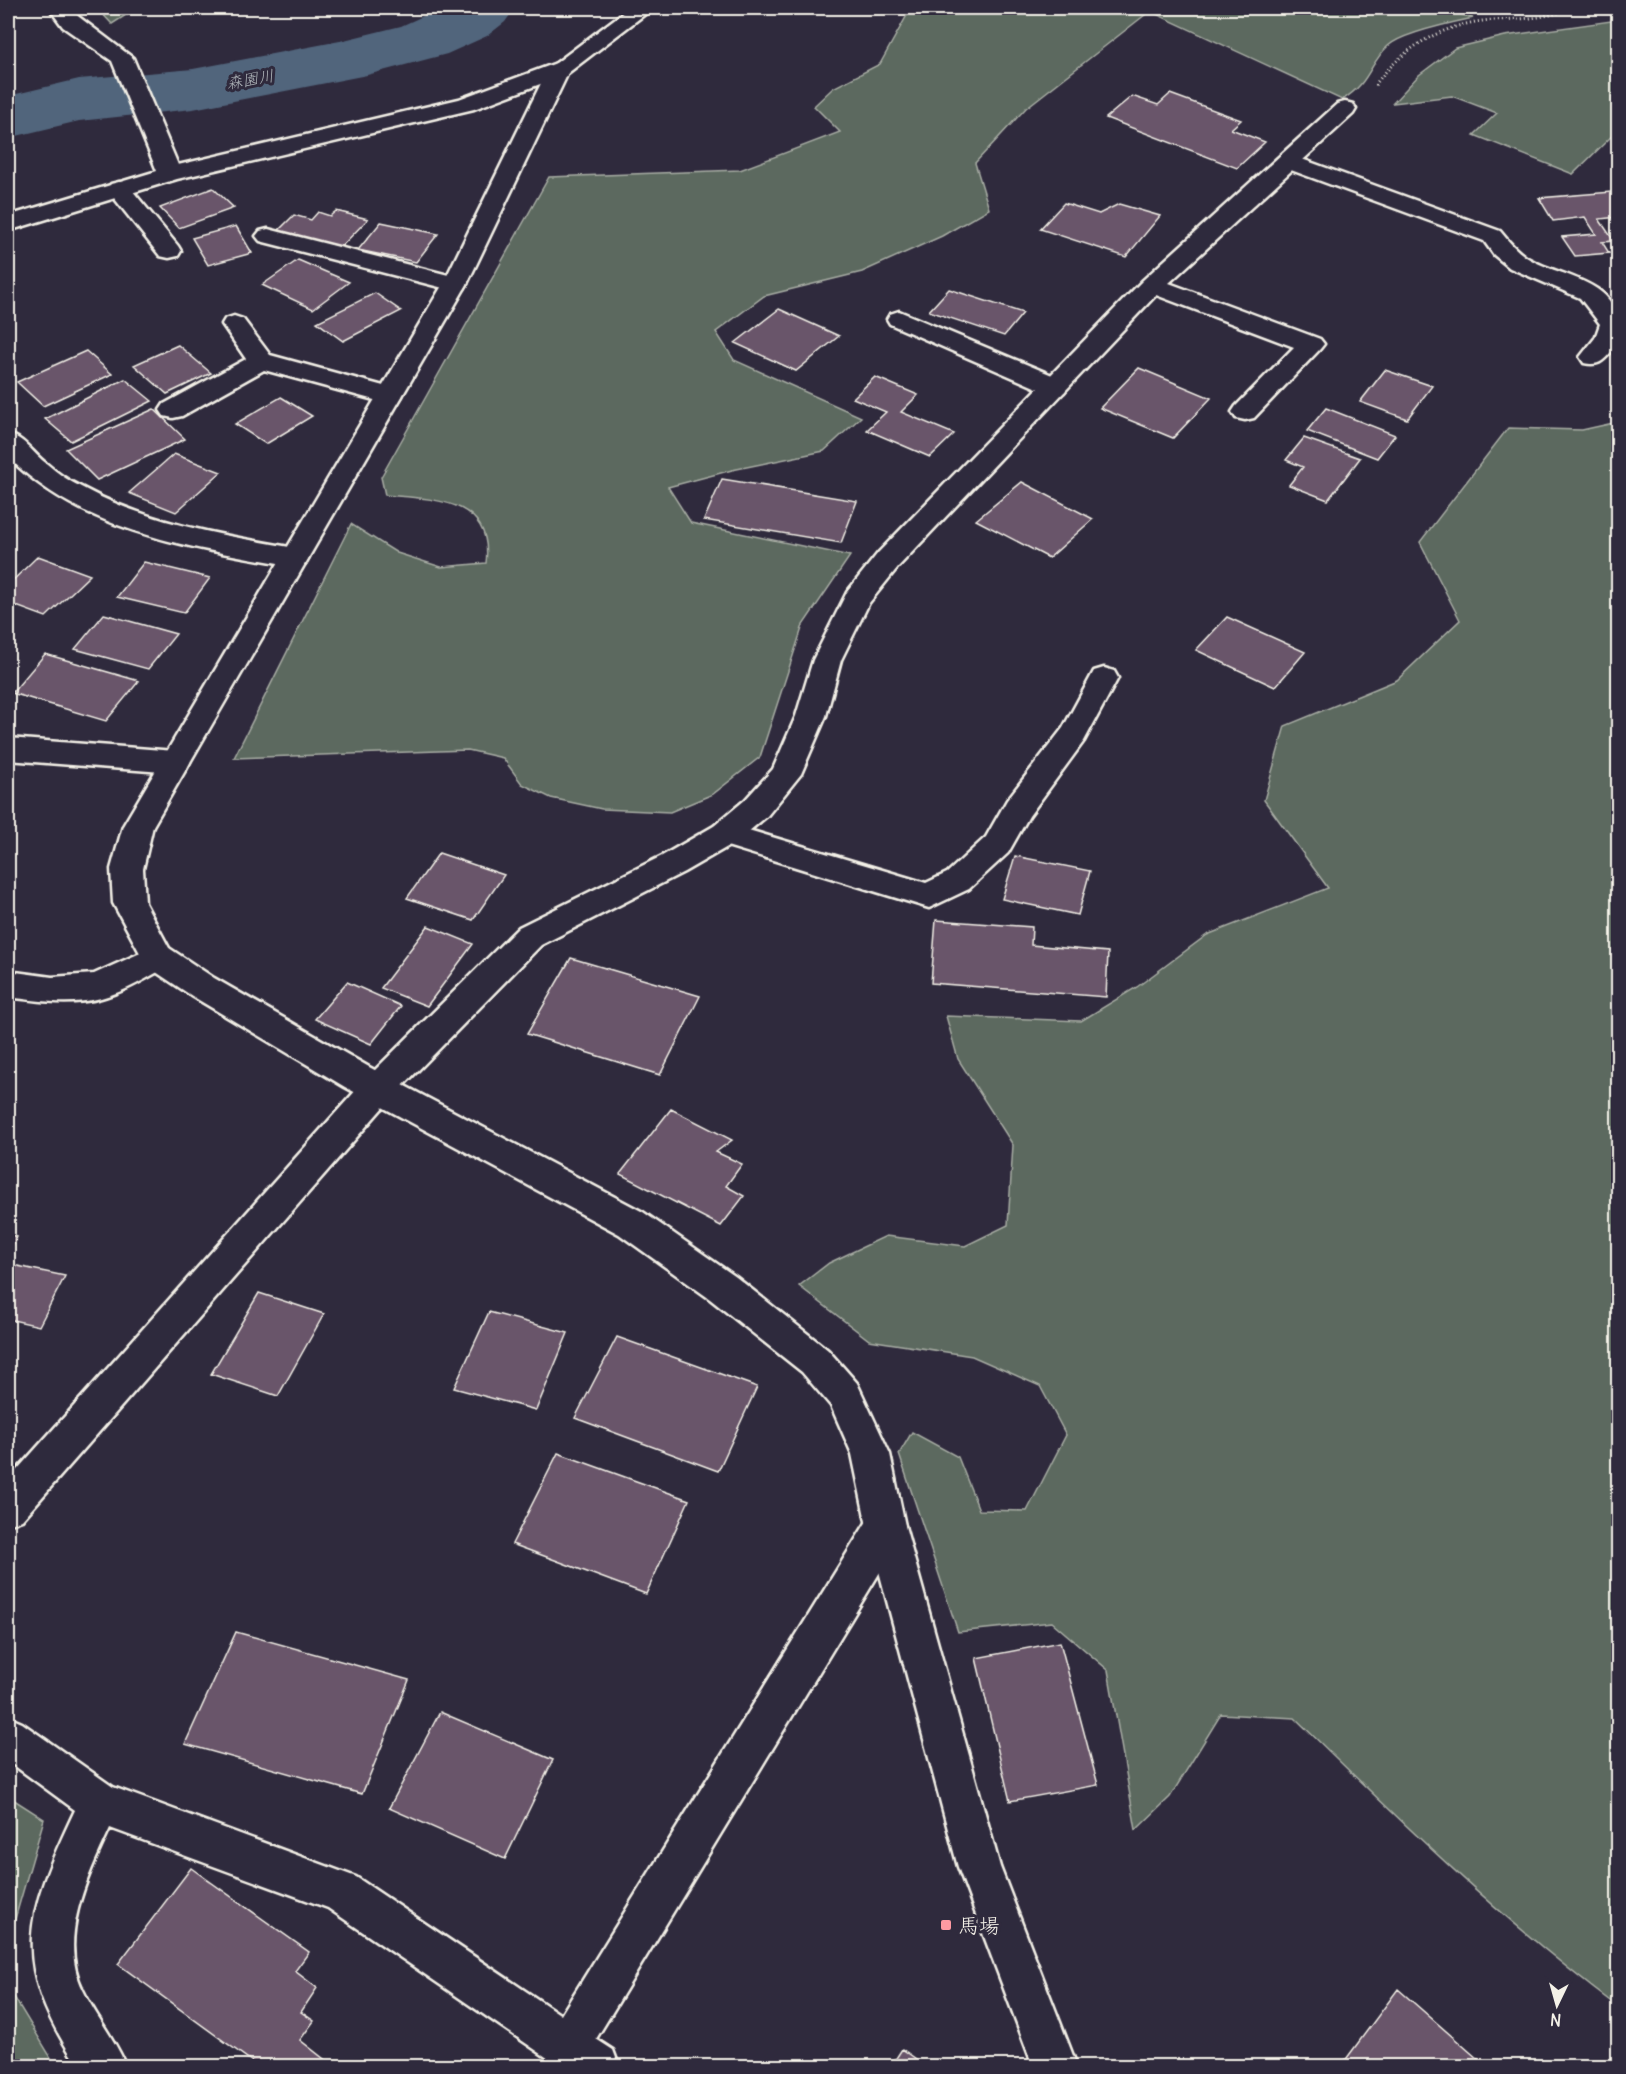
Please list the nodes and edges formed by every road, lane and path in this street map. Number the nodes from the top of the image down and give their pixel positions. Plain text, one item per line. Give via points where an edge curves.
1 (59, 8) edge
2 (642, 8) edge
3 (1571, 8) edge
4 (559, 69) junction
5 (1344, 109) joint
6 (1288, 161) junction
7 (170, 174) junction
8 (119, 189) junction
9 (8, 224) edge
10 (268, 237) dead end
11 (169, 251) dead end
12 (455, 284) junction
13 (1152, 285) junction
14 (899, 319) dead end
15 (234, 324) dead end
16 (1593, 357) dead end
17 (261, 361) junction
18 (1055, 386) junction
19 (389, 396) junction
20 (173, 410) dead end
21 (1245, 412) dead end
22 (8, 442) edge
23 (295, 557) junction
24 (1104, 678) dead end
25 (8, 749) edge
26 (175, 762) junction
27 (725, 834) junction
28 (158, 957) junction
29 (8, 984) edge
30 (379, 1088) junction
31 (8, 1507) edge
32 (886, 1526) junction
33 (8, 1737) edge
34 (100, 1803) junction
35 (581, 2057) edge
36 (104, 2067) edge
37 (1055, 2067) edge

1 - 7 street via 71,22 122,58
2 - 4 street
3 - 5 path via 1538,19 1482,21 1432,35 1399,54 1369,94
4 - 7 street via 454,107
4 - 12 street
5 - 6 street
6 - 13 street
6 - 16 street via 1492,236 1519,263 1589,293 1613,323 1607,340
7 - 8 street
8 - 9 street
8 - 11 street
10 - 12 street
12 - 19 street
13 - 18 street
13 - 21 street via 1311,344
14 - 18 street
15 - 17 street
17 - 19 street
17 - 20 street
18 - 27 street via 888,560 857,599 827,660 811,716 786,774 756,808
19 - 23 street
22 - 23 street via 27,465 70,494 106,511 167,533
23 - 26 street
24 - 27 street via 1074,734 1018,808 997,845 958,881 929,896
25 - 26 street
26 - 28 street via 138,826 127,869 129,903
27 - 30 street via 530,936
28 - 29 street via 99,986 52,990
28 - 30 street
30 - 31 street
30 - 32 street via 631,1223 723,1288 815,1362 844,1395 871,1454
32 - 35 street
32 - 37 street via 979,1867
33 - 34 street
34 - 35 street via 341,1892
34 - 36 street via 69,1871 54,1923 54,1968 72,2016

